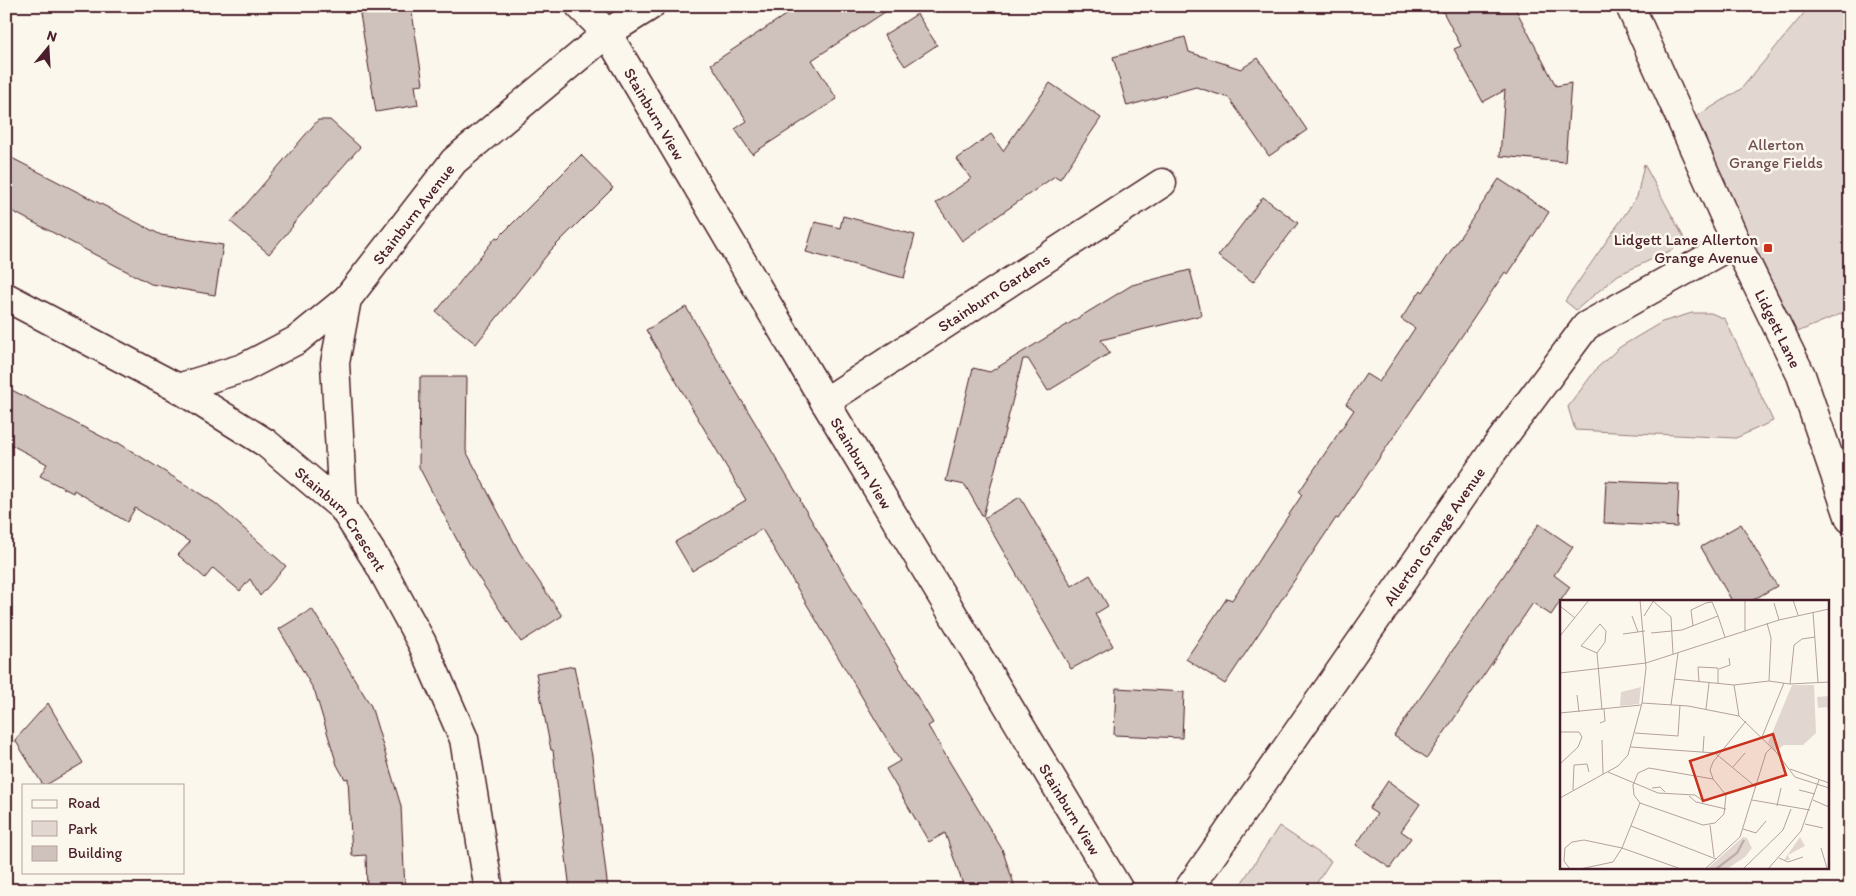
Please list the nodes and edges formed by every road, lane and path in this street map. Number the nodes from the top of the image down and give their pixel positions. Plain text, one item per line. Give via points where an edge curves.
1 (580, 6) edge
2 (650, 6) edge
3 (1630, 6) edge
4 (607, 33) junction
5 (1162, 183) dead end
6 (1736, 242) junction
7 (6, 297) edge
8 (346, 299) junction
9 (178, 388) junction
10 (825, 402) junction
11 (343, 508) junction
12 (1850, 519) edge
13 (489, 890) edge
14 (1119, 890) edge
15 (1188, 890) edge

1 - 4 street, Stainburn View
2 - 4 street, Stainburn Avenue
3 - 6 street, Lidgett Lane
4 - 8 street, Stainburn Avenue via 454,161
4 - 10 street, Stainburn View
5 - 10 street, Stainburn Gardens
6 - 12 street, Lidgett Lane via 1801,375
6 - 15 street, Allerton Grange Avenue via 1586,326 1493,451
7 - 9 street, Stainburn Crescent
8 - 9 street via 297,340 244,368
8 - 11 street, Stainburn Avenue via 335,363
9 - 11 street, Stainburn Crescent via 266,442
10 - 14 street, Stainburn View
11 - 13 street, Stainburn Crescent via 379,564 422,643 464,739

